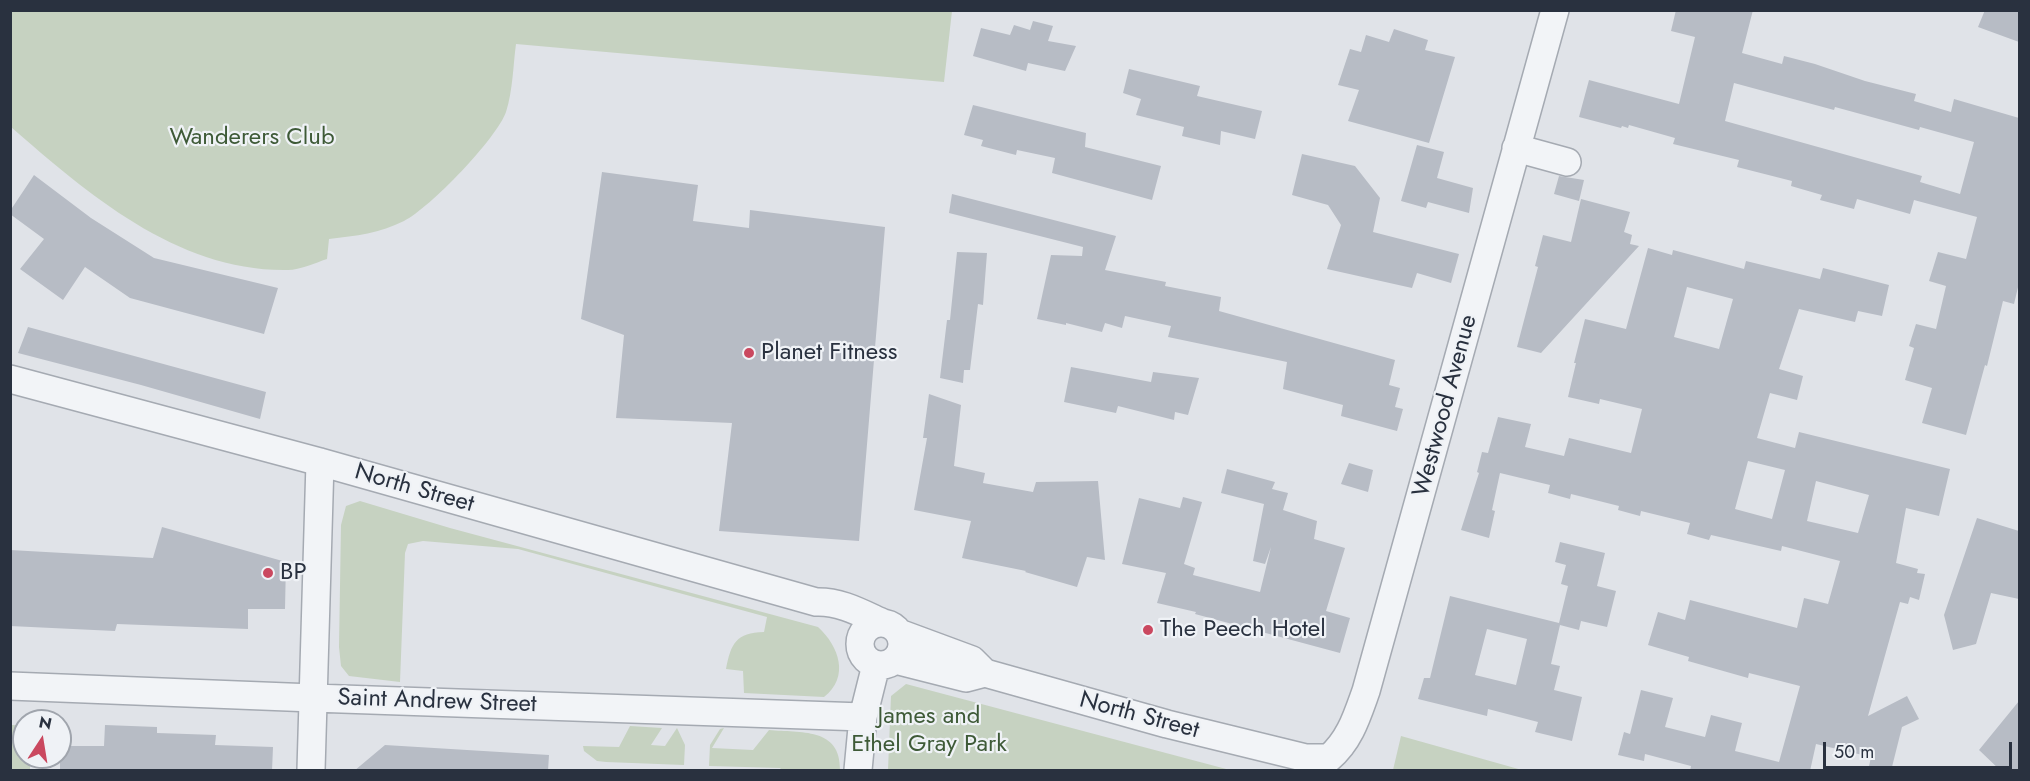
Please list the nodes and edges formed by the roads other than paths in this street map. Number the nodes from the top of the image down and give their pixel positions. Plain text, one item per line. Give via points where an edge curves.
1 (1555, 10) edge
2 (1516, 148) junction
3 (1567, 162) dead end
4 (10, 379) edge
5 (320, 462) junction
6 (881, 631) junction
7 (886, 663) junction
8 (985, 673) junction
9 (10, 686) edge
10 (313, 698) junction
11 (863, 717) junction
12 (1294, 756) joint
13 (311, 771) edge
14 (858, 771) edge

1 - 2 street, Westwood Avenue
2 - 3 street
2 - 12 street, Westwood Avenue via 1366,691 1346,741 1338,751 1329,758
4 - 5 street, North Street
5 - 6 street, North Street via 816,602 832,617
5 - 10 street
6 - 7 street via 902,642 901,652
6 - 7 street via 859,645 868,662
6 - 8 street, North Street via 972,660
7 - 8 street, North Street via 966,678
7 - 11 street
8 - 12 street, North Street
9 - 10 street, Saint Andrew Street
10 - 11 street, Saint Andrew Street
10 - 13 street
11 - 14 street

